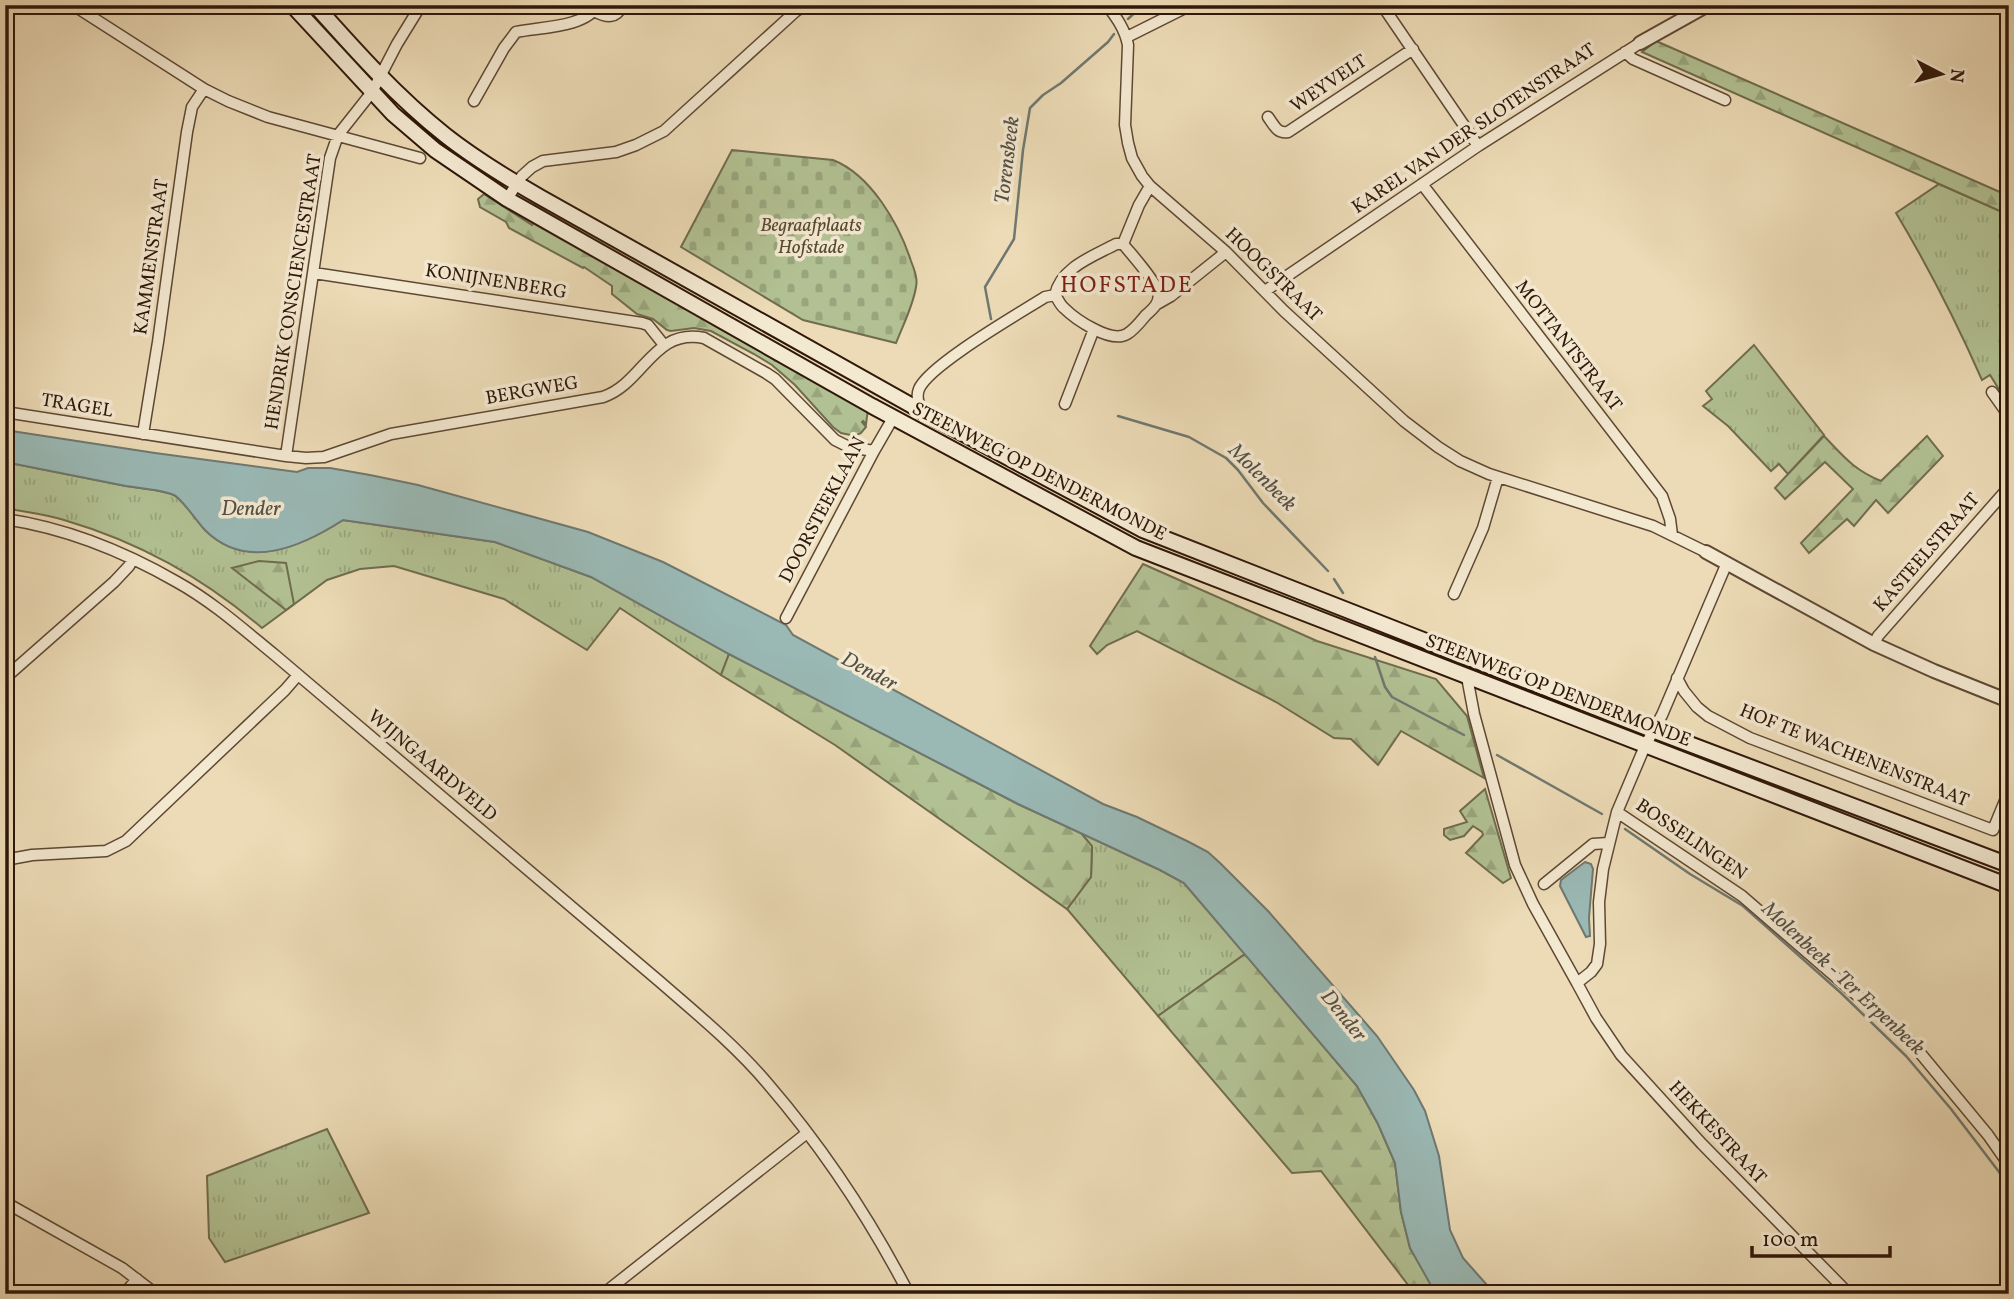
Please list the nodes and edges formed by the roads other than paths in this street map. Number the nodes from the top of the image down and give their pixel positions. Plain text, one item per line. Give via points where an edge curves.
1 (73, 5) edge
2 (292, 5) edge
3 (315, 5) edge
4 (421, 5) edge
5 (623, 5) edge
6 (1107, 5) edge
7 (1191, 5) edge
8 (1382, 5) edge
9 (1708, 5) edge
10 (796, 7) edge
11 (596, 8) edge
12 (1126, 37) junction
13 (1640, 43) joint
14 (1413, 49) junction
15 (1625, 52) junction
16 (380, 76) junction
17 (204, 89) junction
18 (372, 92) junction
19 (1725, 100) dead end
20 (474, 101) dead end
21 (1268, 117) dead end
22 (338, 135) junction
23 (1478, 146) junction
24 (419, 158) dead end
25 (517, 184) junction
26 (1422, 184) junction
27 (1150, 186) junction
28 (508, 199) junction
29 (1123, 244) junction
30 (1226, 251) junction
31 (314, 273) junction
32 (1265, 291) junction
33 (1050, 296) junction
34 (1157, 304) junction
35 (1094, 329) junction
36 (664, 345) junction
37 (882, 388) junction
38 (1992, 392) dead end
39 (1065, 404) dead end
40 (5, 412) edge
41 (926, 413) junction
42 (2009, 416) edge
43 (893, 418) junction
44 (143, 434) junction
45 (874, 451) junction
46 (286, 456) junction
47 (1498, 477) junction
48 (2009, 487) edge
49 (5, 519) edge
50 (1672, 535) junction
51 (1706, 552) joint
52 (132, 560) junction
53 (1726, 565) junction
54 (1454, 594) dead end
55 (786, 618) dead end
56 (1874, 644) junction
57 (298, 675) junction
58 (1467, 677) junction
59 (5, 678) edge
60 (1677, 678) junction
61 (2009, 701) edge
62 (1655, 731) junction
63 (1645, 746) junction
64 (2009, 791) edge
65 (1617, 812) junction
66 (1608, 843) junction
67 (5, 860) edge
68 (2009, 865) edge
69 (1544, 884) dead end
70 (2009, 886) edge
71 (1577, 983) junction
72 (807, 1133) junction
73 (2009, 1165) edge
74 (5, 1200) edge
75 (137, 1279) junction
76 (124, 1294) edge
77 (156, 1294) edge
78 (603, 1294) edge
79 (909, 1294) edge
80 (1849, 1294) edge

1 - 17 street
2 - 18 main road, STEENWEG OP DENDERMONDE
3 - 16 main road, STEENWEG OP DENDERMONDE
4 - 16 street
5 - 11 street via 619,13 605,17
6 - 12 street
7 - 12 street
8 - 14 street
9 - 13 street, KAREL VAN DER SLOTENSTRAAT
10 - 25 street via 655,136 616,152 544,161
11 - 20 street via 590,16 516,32
12 - 27 street, HOOGSTRAAT via 1128,143
13 - 15 street, KAREL VAN DER SLOTENSTRAAT
14 - 21 street, WEYVELT via 1288,132 1277,131
14 - 23 street
15 - 19 street
15 - 23 street, KAREL VAN DER SLOTENSTRAAT
16 - 18 street
16 - 25 main road, STEENWEG OP DENDERMONDE via 445,136
17 - 22 street via 268,117
17 - 44 street, KAMMENSTRAAT via 192,107 187,132
18 - 22 street
18 - 28 main road, STEENWEG OP DENDERMONDE via 435,150
22 - 24 street
22 - 31 street, HENDRIK CONSCIENCESTRAAT via 330,158
23 - 26 street, KAREL VAN DER SLOTENSTRAAT
25 - 28 street
25 - 37 main road, STEENWEG OP DENDERMONDE
26 - 32 street, KAREL VAN DER SLOTENSTRAAT
26 - 50 street, MOTTANTSTRAAT via 1662,496
27 - 29 street
27 - 30 street, HOOGSTRAAT
28 - 43 main road, STEENWEG OP DENDERMONDE
29 - 33 street via 1072,269
29 - 34 street via 1155,286
30 - 32 street, HOOGSTRAAT
30 - 34 street
31 - 36 street, KONIJNENBERG via 642,323
31 - 46 street, HENDRIK CONSCIENCESTRAAT
32 - 47 street, HOOGSTRAAT via 1404,421 1460,461
33 - 35 street
33 - 41 street via 933,370 919,388 917,399
34 - 35 street via 1127,334 1119,337
35 - 39 street
36 - 45 street via 685,336 704,338 775,379 835,440
36 - 46 street, BERGWEG via 626,385 603,397 391,434 324,457
37 - 41 main road, STEENWEG OP DENDERMONDE
37 - 43 main road via 897,404
38 - 42 street
40 - 44 street, TRAGEL
41 - 43 main road
41 - 62 main road, STEENWEG OP DENDERMONDE via 1143,530
43 - 45 street, DOORSTEEKLAAN
43 - 58 main road, STEENWEG OP DENDERMONDE via 1136,548
44 - 46 street, BERGWEG
45 - 55 street, DOORSTEEKLAAN
47 - 50 street, HOOGSTRAAT
47 - 54 street via 1483,528
48 - 56 street, KASTEELSTRAAT
49 - 52 street, WIJNGAARDVELD via 76,537
50 - 51 street, HOOGSTRAAT
51 - 53 street
52 - 57 street, WIJNGAARDVELD via 178,582 230,618
52 - 59 street via 114,582
53 - 56 street
53 - 60 street
56 - 61 street
57 - 67 street via 127,841 106,851
57 - 72 street, WIJNGAARDVELD via 716,1031
58 - 63 main road, STEENWEG OP DENDERMONDE
58 - 71 street, HEKKESTRAAT via 1515,865
60 - 62 street
60 - 64 street, HOF TE WACHENENSTRAAT via 1708,716 1750,738 1993,830
62 - 63 street
62 - 68 main road, STEENWEG OP DENDERMONDE
63 - 65 street
63 - 70 main road, STEENWEG OP DENDERMONDE
65 - 66 street
65 - 73 street, BOSSELINGEN via 1742,896 1911,1042
66 - 69 street via 1593,844
66 - 71 street via 1599,902 1597,964
71 - 80 street, HEKKESTRAAT via 1621,1055
72 - 78 street
72 - 79 street, WIJNGAARDVELD via 849,1190
74 - 75 street
75 - 76 street
75 - 77 street

